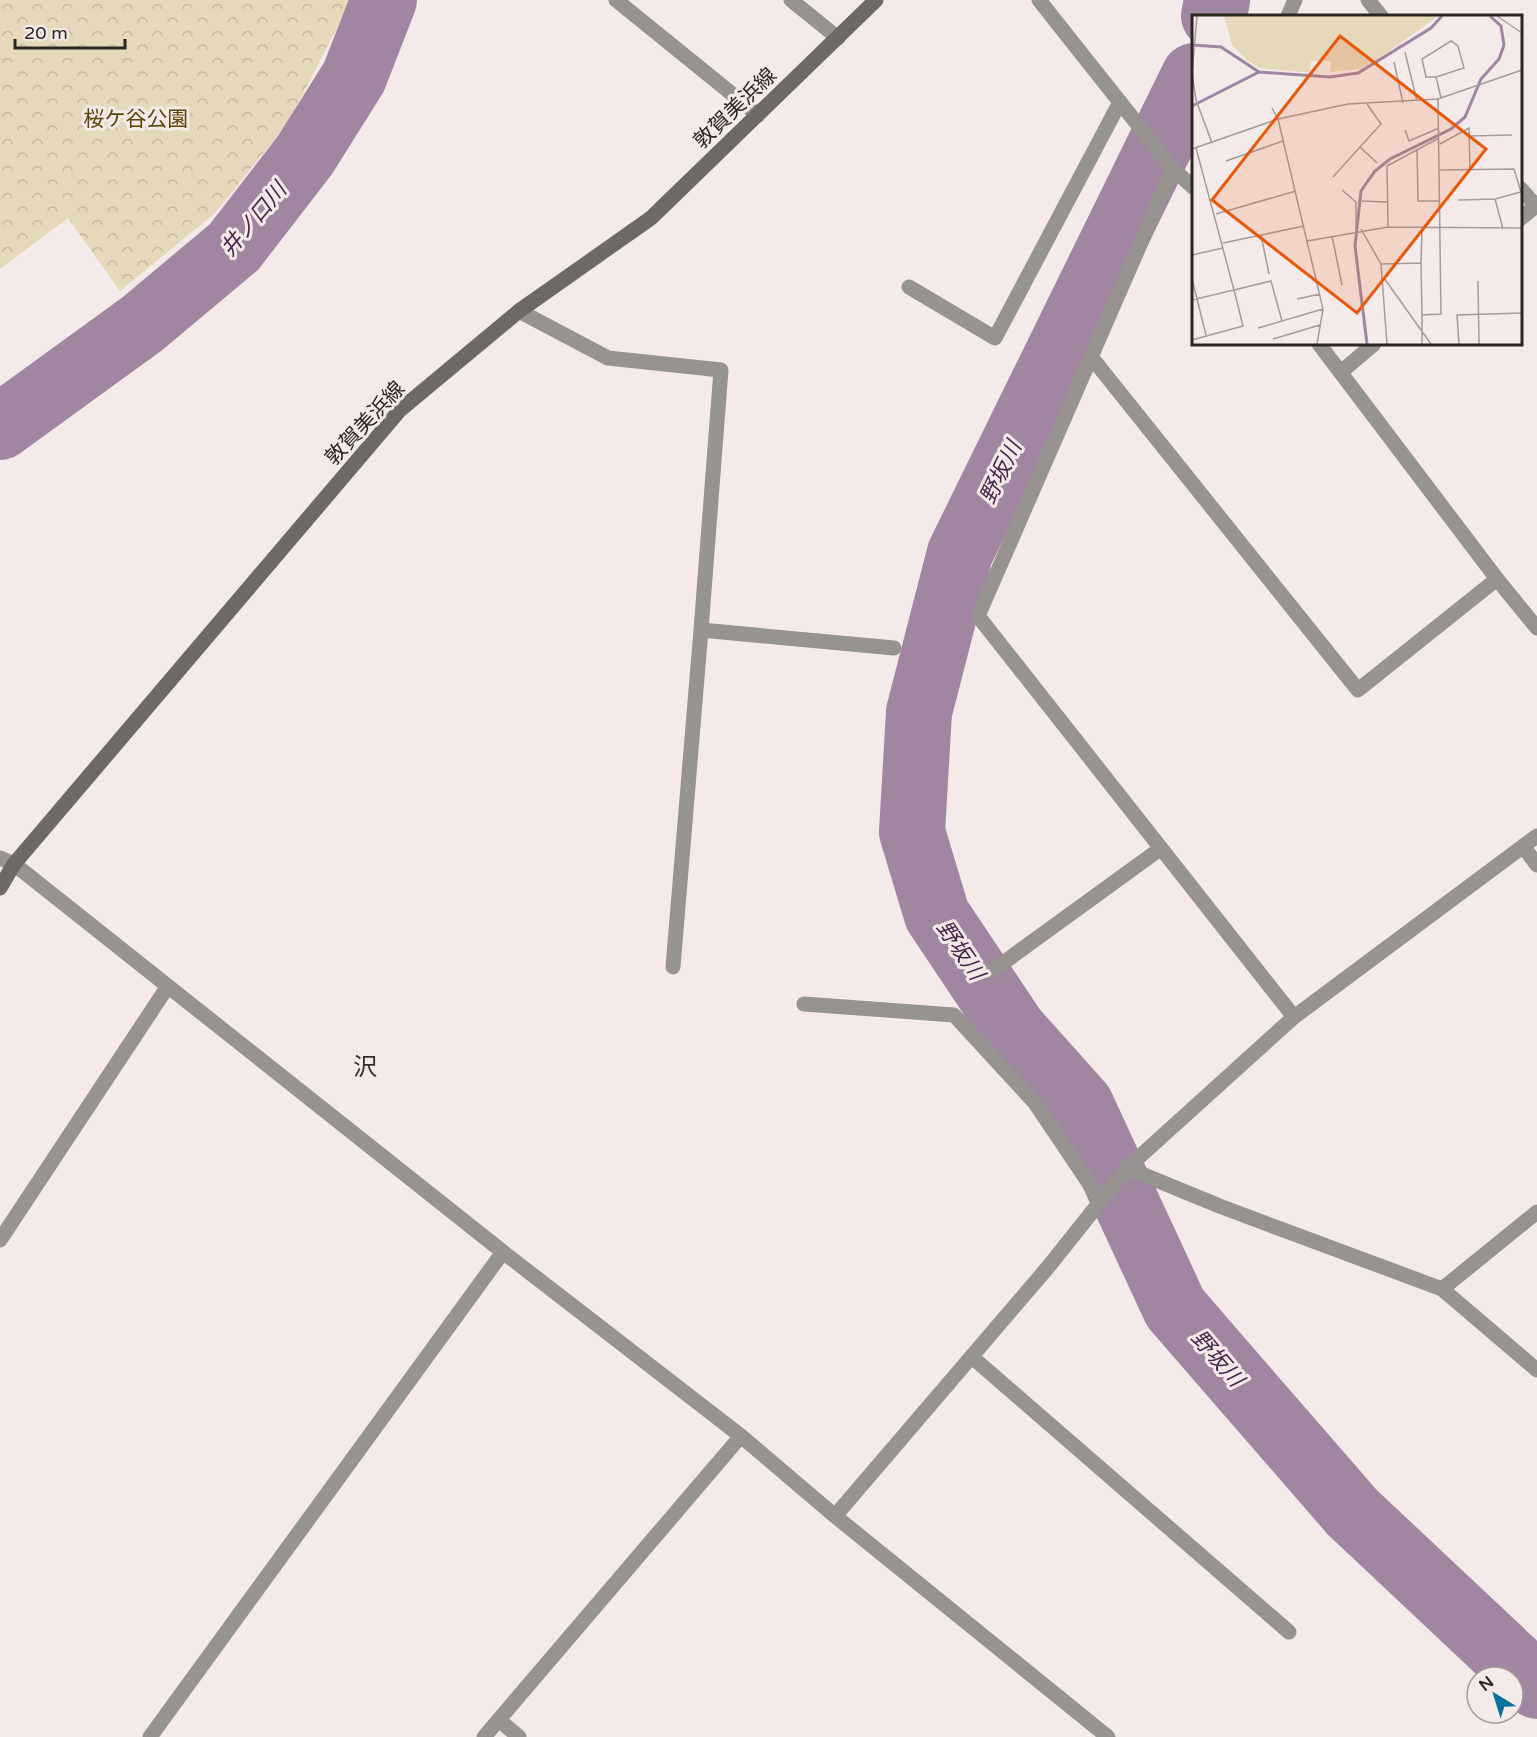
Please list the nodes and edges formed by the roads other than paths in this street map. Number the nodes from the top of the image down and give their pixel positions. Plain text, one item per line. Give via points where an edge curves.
1 (616, 0) edge
2 (791, 0) edge
3 (876, 0) edge
4 (1039, 0) edge
5 (1295, 0) edge
6 (1368, 0) edge
7 (1288, 15) edge
8 (1380, 15) edge
9 (838, 38) junction
10 (1120, 102) junction
11 (758, 115) junction
12 (1173, 169) junction
13 (1192, 186) edge
14 (1522, 189) edge
15 (1536, 206) edge
16 (1522, 218) edge
17 (909, 287) dead end
18 (519, 311) junction
19 (1320, 345) edge
20 (1373, 345) edge
21 (1092, 358) junction
22 (1341, 372) junction
23 (1497, 579) junction
24 (1537, 628) edge
25 (701, 630) junction
26 (894, 648) dead end
27 (1537, 836) edge
28 (1523, 846) junction
29 (1160, 849) junction
30 (7, 861) edge
31 (1537, 865) edge
32 (0, 888) edge
33 (673, 967) dead end
34 (992, 971) dead end
35 (168, 986) junction
36 (804, 1004) dead end
37 (1294, 1017) junction
38 (1127, 1168) junction
39 (1101, 1201) junction
40 (1537, 1212) edge
41 (0, 1240) edge
42 (503, 1252) junction
43 (1442, 1288) junction
44 (972, 1357) junction
45 (1536, 1369) edge
46 (741, 1436) junction
47 (835, 1516) junction
48 (1289, 1632) dead end
49 (498, 1720) junction
50 (150, 1737) edge
51 (484, 1737) edge
52 (519, 1737) edge
53 (1108, 1737) edge

1 - 11 street
2 - 9 street
3 - 9 main road, 敦賀美浜線
4 - 10 street
5 - 7 street
6 - 8 street
9 - 11 main road, 敦賀美浜線
10 - 12 street
10 - 17 street via 995,338
11 - 18 main road, 敦賀美浜線 via 651,218
12 - 13 street
12 - 21 street
14 - 15 street
15 - 16 street
18 - 25 street via 608,358 721,370
18 - 30 main road, 敦賀美浜線 via 400,410
19 - 22 street
20 - 22 street
21 - 23 street via 1358,690
21 - 29 street via 978,616
22 - 23 street
23 - 24 street
25 - 26 street
25 - 33 street
27 - 28 street
28 - 31 street
28 - 37 street
29 - 34 street
29 - 37 street
30 - 32 main road, 敦賀美浜線
30 - 35 street
35 - 41 street
35 - 42 street
36 - 39 street via 954,1015 1035,1103
37 - 38 street
38 - 39 street
38 - 43 street
39 - 44 street
40 - 43 street
42 - 46 street
42 - 50 street
43 - 45 street
44 - 47 street
44 - 48 street
46 - 47 street
46 - 49 street
47 - 53 street
49 - 51 street
49 - 52 street

